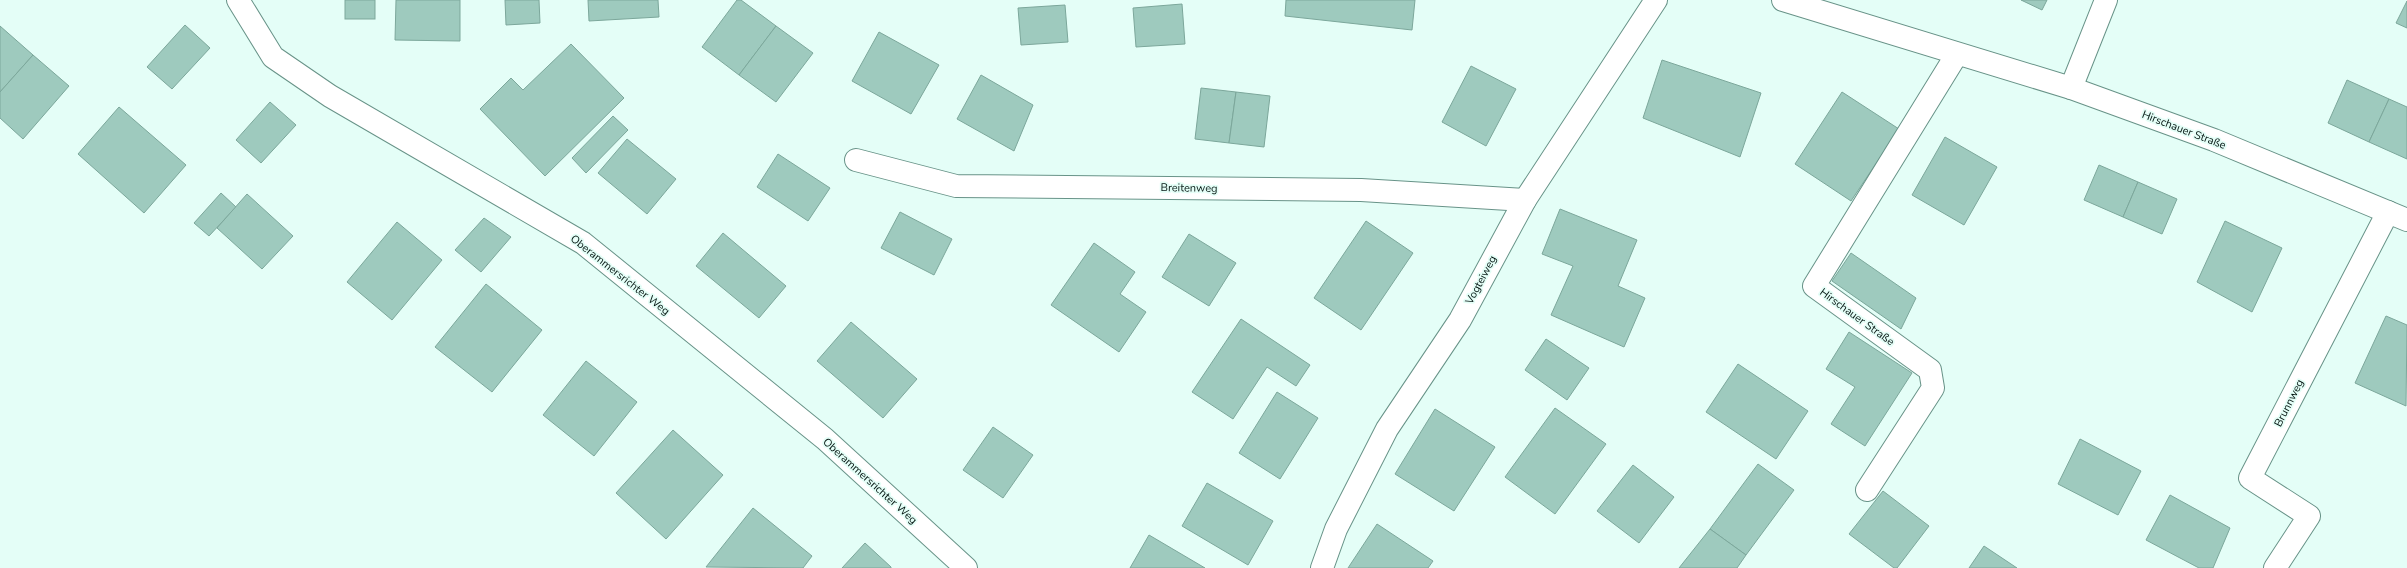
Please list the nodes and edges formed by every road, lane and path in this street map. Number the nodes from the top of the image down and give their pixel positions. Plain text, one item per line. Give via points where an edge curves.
1 (238, 0) edge
2 (1656, 0) edge
3 (1783, 0) edge
4 (2106, 0) edge
5 (1957, 54) junction
6 (2070, 88) junction
7 (856, 160) dead end
8 (1524, 200) junction
9 (2398, 216) edge
10 (1867, 490) dead end
11 (966, 568) edge
12 (1322, 568) edge
13 (2275, 568) edge

1 - 11 street, Oberammersrichter Weg via 273,57 330,96 582,242 825,439
2 - 8 street, Vogteiweg
3 - 5 street, Hirschauer Straße
4 - 6 street
5 - 6 street, Hirschauer Straße
5 - 10 street, Hirschauer Straße via 1814,286 1930,370 1932,388
6 - 9 street, Hirschauer Straße via 2214,140
7 - 8 street, Breitenweg via 956,186 1353,190
8 - 12 street, Vogteiweg via 1460,320 1387,429 1336,529
9 - 13 street, Brunnweg via 2250,478 2308,516

